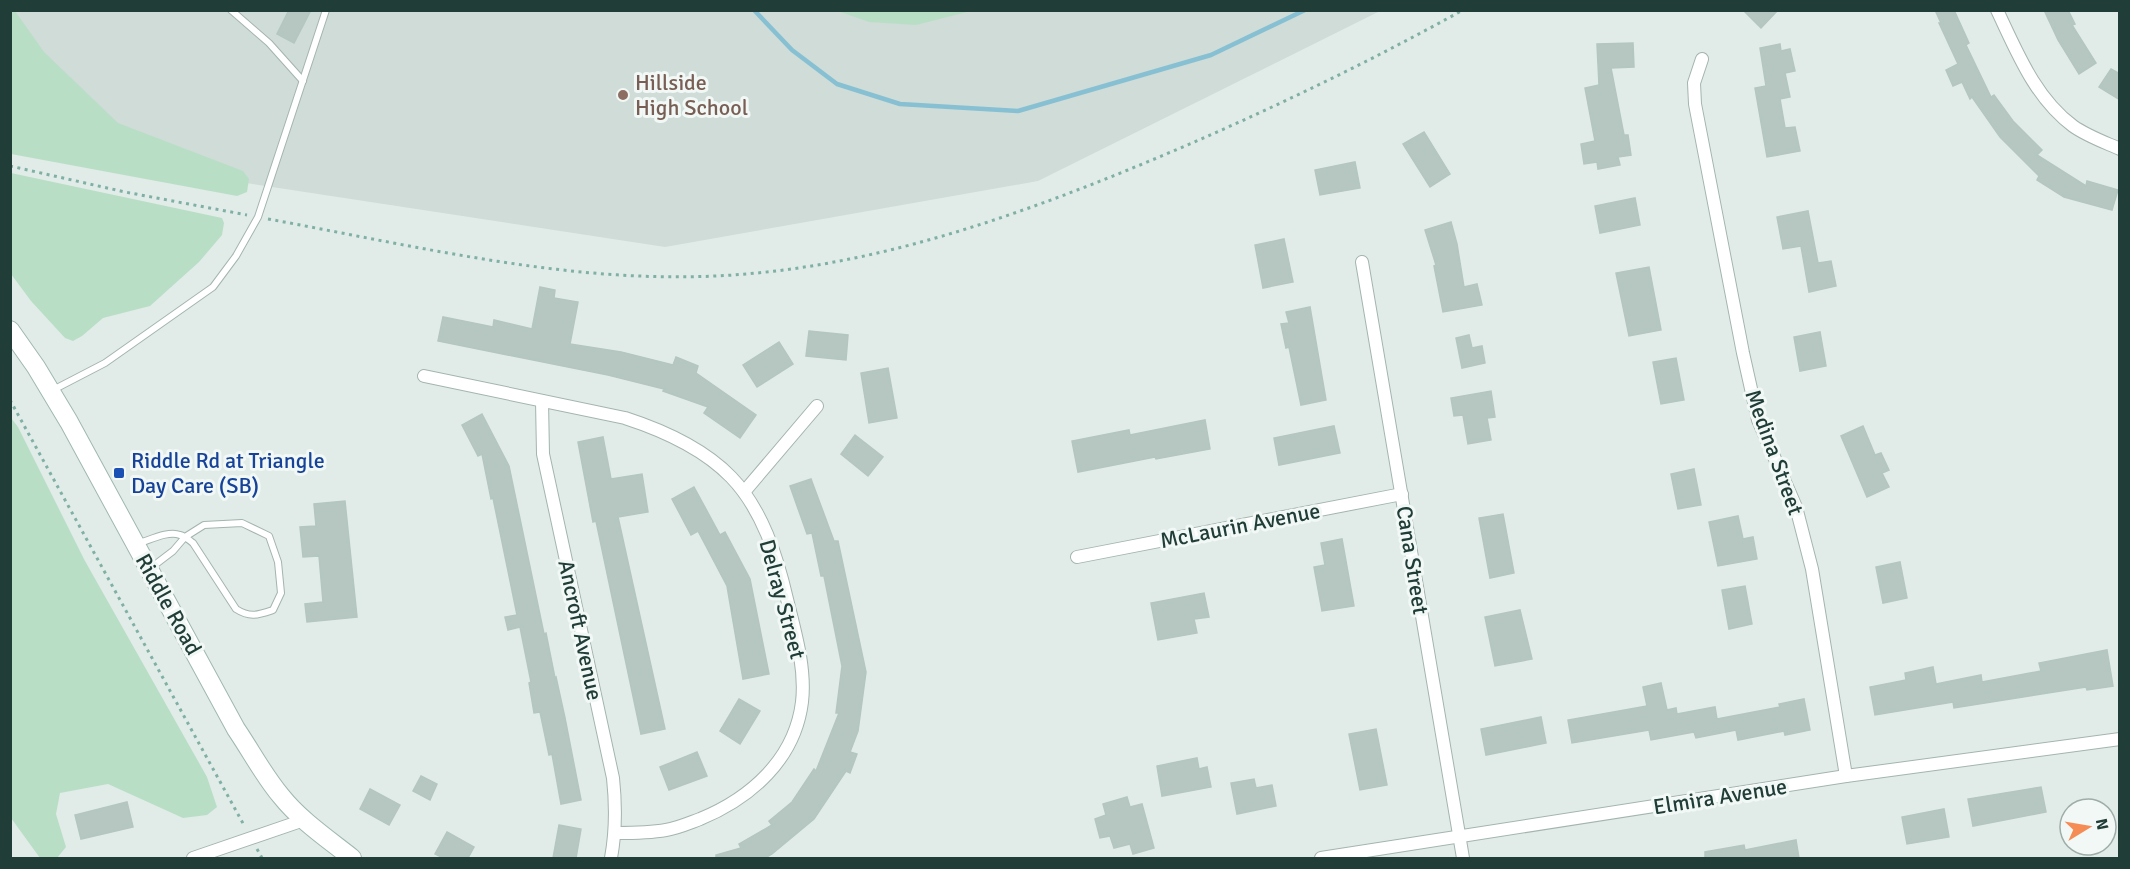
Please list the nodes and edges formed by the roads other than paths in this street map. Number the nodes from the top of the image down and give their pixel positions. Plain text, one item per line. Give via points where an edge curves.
1 (231, 10) edge
2 (326, 10) edge
3 (1996, 10) edge
4 (1702, 59) dead end
5 (303, 81) junction
6 (2120, 149) edge
7 (1362, 262) dead end
8 (10, 330) edge
9 (424, 376) dead end
10 (51, 391) junction
11 (542, 401) junction
12 (817, 406) dead end
13 (744, 492) junction
14 (1402, 494) junction
15 (185, 537) junction
16 (136, 544) junction
17 (1077, 557) dead end
18 (150, 569) junction
19 (2120, 739) edge
20 (1846, 776) junction
21 (304, 820) junction
22 (616, 833) junction
23 (1459, 836) junction
24 (193, 858) edge
25 (352, 858) edge
26 (611, 858) edge
27 (1321, 858) edge
28 (1462, 858) edge

1 - 5 lane via 269,43
2 - 5 lane
3 - 6 street via 2037,88 2059,114 2075,127
4 - 20 street, Medina Street via 1694,83 1695,104 1743,353 1758,420 1806,539
5 - 10 lane via 258,217 213,287 105,363
7 - 14 street, Cana Street
8 - 10 main road, Riddle Road
9 - 11 street, Delray Street
10 - 16 main road, Riddle Road
11 - 13 street, Delray Street via 656,428 711,460
11 - 22 street, Ancroft Avenue via 543,454 613,778
12 - 13 street
13 - 22 street, Delray Street via 761,521 784,585 803,675 799,719 767,777 728,806 677,828
14 - 17 street, McLaurin Avenue
14 - 23 street, Cana Street
15 - 15 lane via 193,543 236,609 246,615 273,610 281,593 278,562 269,536 242,523 204,525
15 - 16 lane via 174,534
15 - 18 lane
16 - 18 main road, Riddle Road
18 - 21 main road, Riddle Road via 236,729 281,796
19 - 20 street, Elmira Avenue
20 - 23 street, Elmira Avenue
21 - 24 street
21 - 25 main road, Riddle Road
22 - 26 street, Ancroft Avenue
23 - 27 street, Elmira Avenue
23 - 28 street, Cana Street

